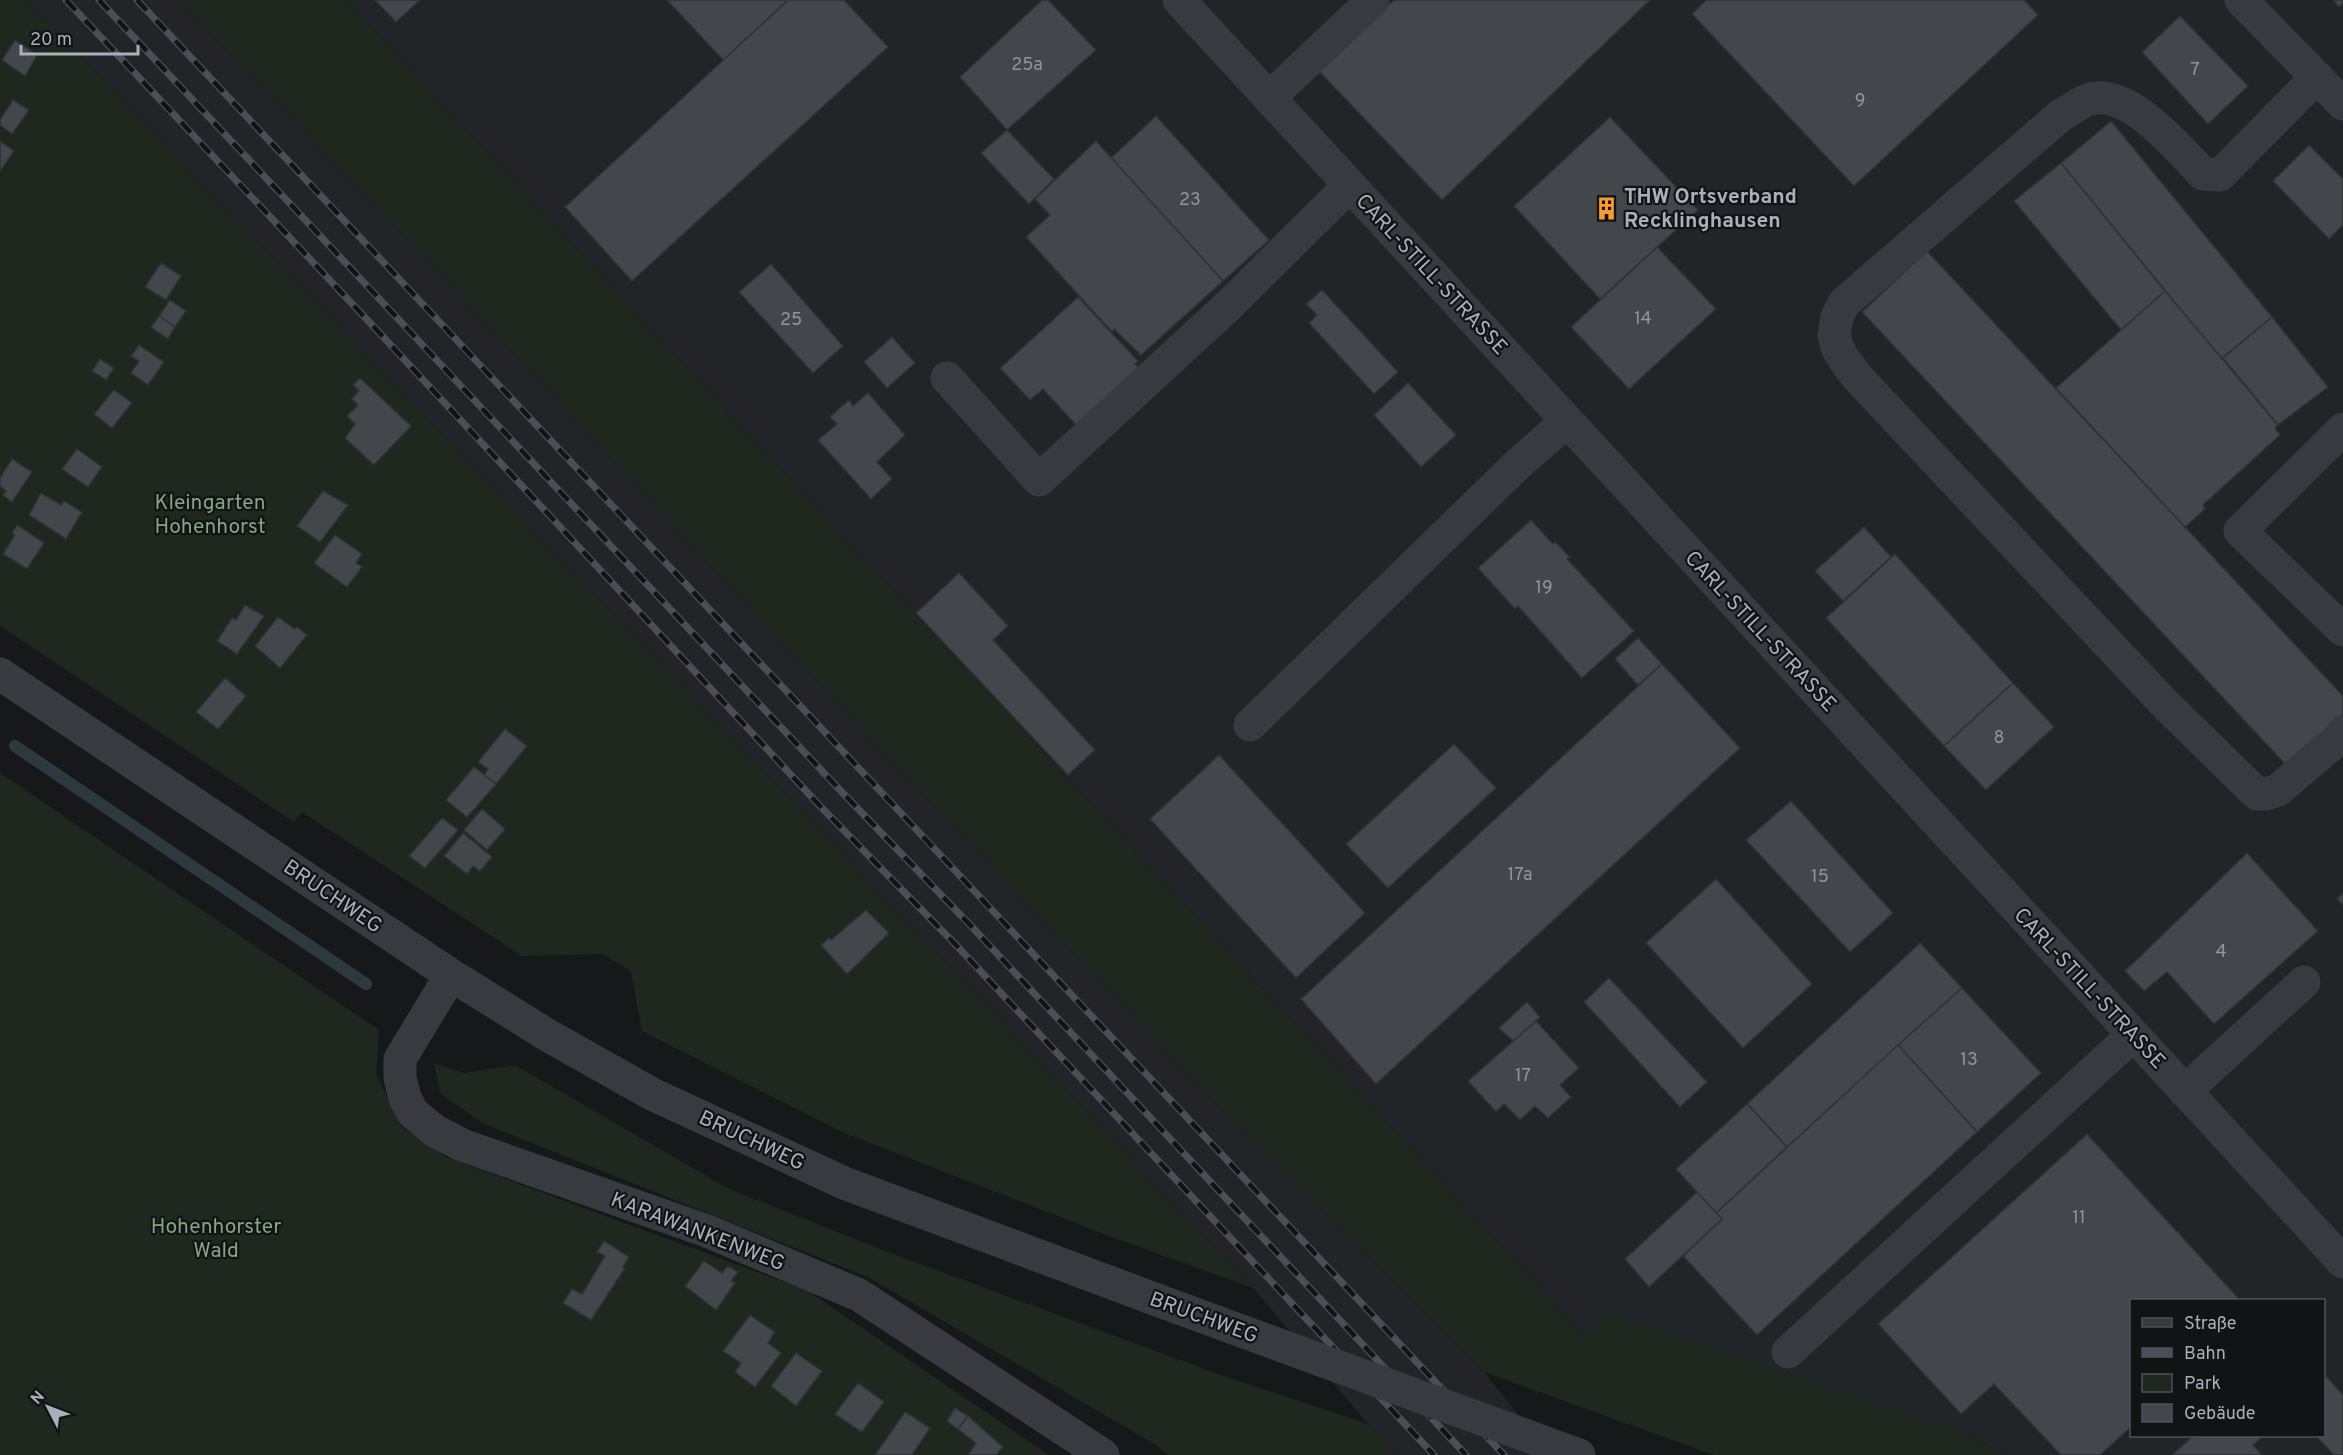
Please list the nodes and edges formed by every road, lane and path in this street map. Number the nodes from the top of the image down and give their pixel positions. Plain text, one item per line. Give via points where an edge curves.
1 (1179, 0) edge
2 (1373, 0) edge
3 (2241, 0) edge
4 (2332, 85) edge
5 (1269, 98) junction
6 (1350, 185) junction
7 (947, 378) dead end
8 (1567, 421) junction
9 (2343, 429) edge
10 (2343, 630) edge
11 (0, 674) edge
12 (1250, 725) dead end
13 (2343, 732) edge
14 (451, 975) junction
15 (2304, 982) dead end
16 (2133, 1035) junction
17 (2186, 1091) junction
18 (2343, 1262) edge
19 (1788, 1352) dead end
20 (1103, 1455) edge
21 (1579, 1455) edge

1 - 5 street, CARL-STILL-STRASSE
2 - 5 street
3 - 4 street
4 - 13 street via 2220,175 2203,174 2155,125 2127,105 2090,98 2061,116 1844,303 1834,335 1845,361 1894,418 2164,704 2257,794 2278,790
5 - 6 street, CARL-STILL-STRASSE
6 - 7 street via 1227,307 1039,480
6 - 8 street, CARL-STILL-STRASSE
8 - 12 street
8 - 16 street, CARL-STILL-STRASSE
9 - 10 street via 2240,531
11 - 14 street, BRUCHWEG
14 - 20 street, KARAWANKENWEG via 400,1059 405,1098 414,1113 435,1131 462,1145 707,1231 859,1294
14 - 21 street, BRUCHWEG, bridge via 652,1094 844,1183
15 - 17 street
16 - 17 street, CARL-STILL-STRASSE
16 - 19 street
17 - 18 street, CARL-STILL-STRASSE

